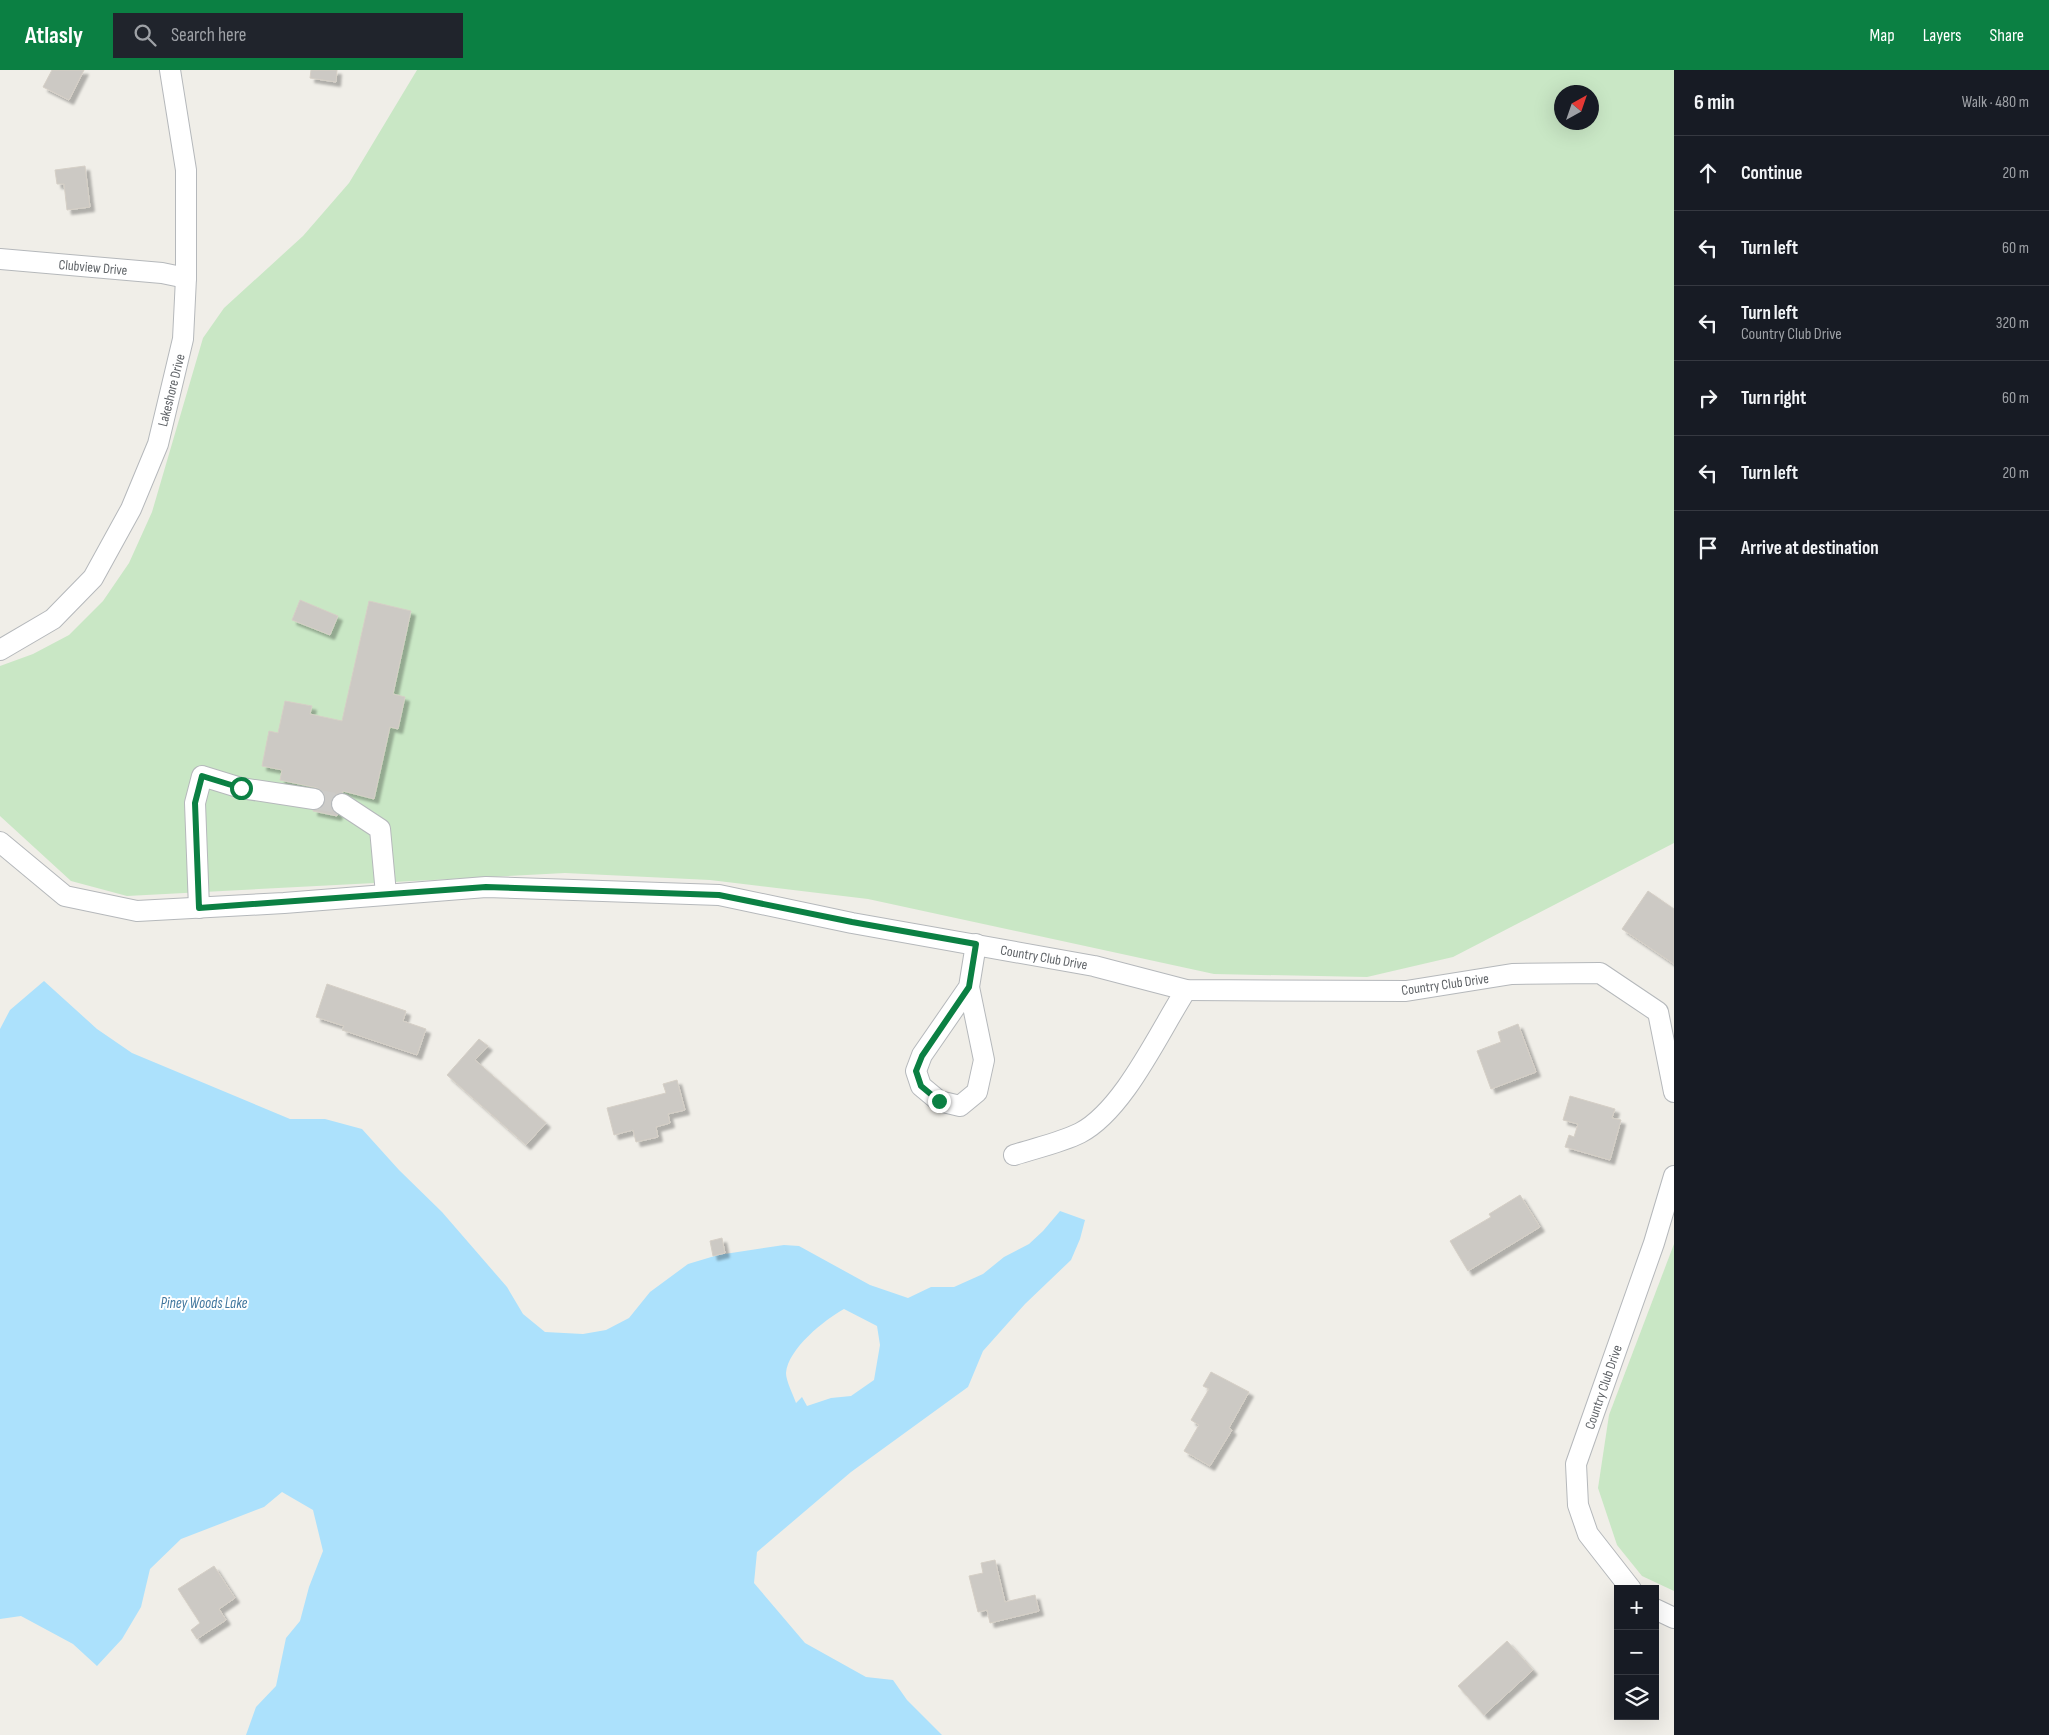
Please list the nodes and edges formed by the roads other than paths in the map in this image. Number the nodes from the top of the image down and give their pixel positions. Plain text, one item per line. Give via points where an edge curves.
1 (170, 70) edge
2 (0, 259) edge
3 (186, 278) junction
4 (0, 650) edge
5 (314, 799) tunnel mouth
6 (342, 804) tunnel mouth
7 (0, 842) edge
8 (386, 894) junction
9 (199, 908) junction
10 (976, 944) junction
11 (969, 987) junction
12 (1186, 990) junction
13 (1674, 1092) edge
14 (1014, 1155) dead end
15 (1674, 1176) edge
16 (1628, 1585) edge
17 (1659, 1611) edge
18 (1674, 1618) edge

1 - 3 street, Lakeshore Drive via 186,170
2 - 3 street, Clubview Drive via 162,273
3 - 4 street, Lakeshore Drive via 183,339 158,444 131,509 93,578 53,619
5 - 9 street via 241,788 202,776 195,803
6 - 8 street via 380,829
7 - 9 street, Country Club Drive via 65,896 137,912
8 - 9 street, Country Club Drive
8 - 10 street, Country Club Drive via 486,887 719,895
10 - 11 street
10 - 12 street, Country Club Drive via 1094,966
11 - 11 street via 922,1056 916,1071 921,1086 939,1101 960,1106 977,1092 984,1060
12 - 13 street, Country Club Drive via 1406,991 1512,974 1600,973 1658,1012
12 - 14 street via 1104,1116 1080,1133
15 - 16 street, Country Club Drive via 1654,1243 1576,1464 1578,1505 1588,1534
17 - 18 street

